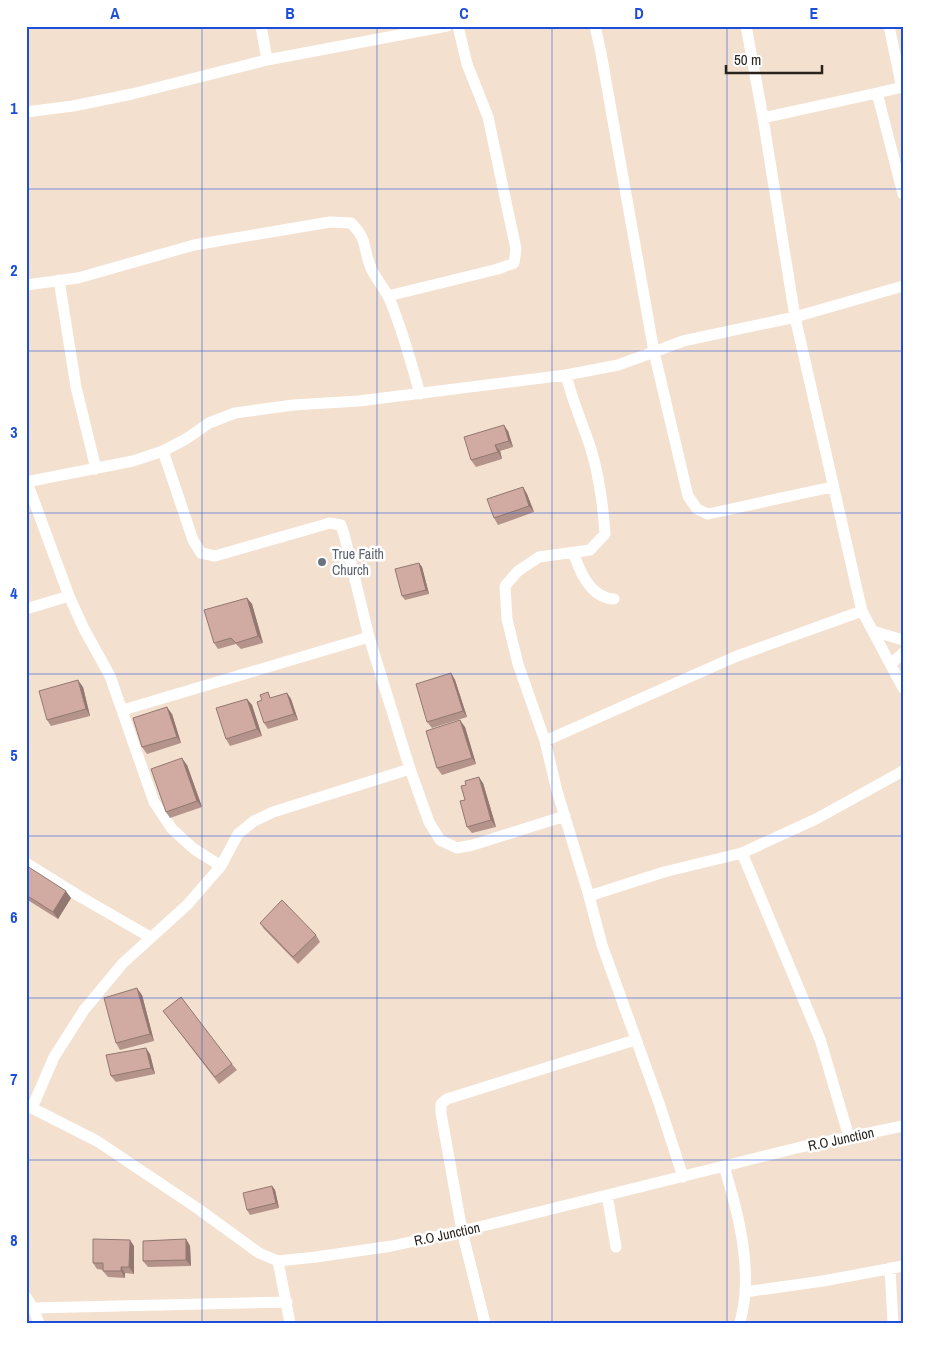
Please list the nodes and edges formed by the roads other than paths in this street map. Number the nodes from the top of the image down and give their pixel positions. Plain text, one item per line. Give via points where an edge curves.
1 (261, 26) edge
2 (447, 26) edge
3 (458, 26) edge
4 (595, 26) edge
5 (746, 26) edge
6 (889, 26) edge
7 (267, 60) junction
8 (902, 88) edge
9 (877, 93) junction
10 (26, 112) edge
11 (763, 118) junction
12 (903, 194) edge
13 (59, 280) junction
14 (26, 285) edge
15 (903, 286) edge
16 (388, 296) junction
17 (795, 317) junction
18 (654, 352) junction
19 (566, 375) junction
20 (420, 394) junction
21 (163, 451) junction
22 (96, 469) junction
23 (26, 482) edge
24 (832, 487) junction
25 (574, 554) junction
26 (69, 596) junction
27 (614, 599) dead end
28 (26, 609) edge
29 (862, 611) junction
30 (873, 632) junction
31 (369, 637) junction
32 (903, 640) edge
33 (903, 653) edge
34 (891, 664) junction
35 (903, 688) edge
36 (123, 710) junction
37 (545, 741) junction
38 (410, 768) junction
39 (903, 771) edge
40 (565, 816) junction
41 (742, 853) junction
42 (26, 863) edge
43 (221, 866) junction
44 (589, 896) junction
45 (150, 937) junction
46 (635, 1040) junction
47 (29, 1106) edge
48 (903, 1126) edge
49 (849, 1136) junction
50 (724, 1166) junction
51 (683, 1177) junction
52 (607, 1196) junction
53 (462, 1231) junction
54 (616, 1247) dead end
55 (278, 1261) junction
56 (903, 1266) edge
57 (890, 1268) junction
58 (745, 1292) junction
59 (26, 1297) edge
60 (287, 1302) junction
61 (33, 1308) junction
62 (39, 1323) edge
63 (290, 1323) edge
64 (485, 1323) edge
65 (740, 1323) edge
66 (893, 1323) edge

1 - 7 street
2 - 7 street
3 - 16 street via 467,64 488,117 516,249 514,262 498,269
4 - 18 street
5 - 11 street
6 - 8 street
7 - 10 street via 132,94
8 - 9 street
9 - 11 street
9 - 12 street
11 - 17 street
13 - 14 street
13 - 16 street via 78,278 194,244 338,222 351,223 360,233 371,270
13 - 22 street via 76,387
15 - 17 street
16 - 20 street
17 - 18 street via 683,341
17 - 24 street
18 - 19 street via 618,365
18 - 24 street via 688,496 697,509 708,514
19 - 20 street
19 - 25 street via 590,448 603,505 605,534 590,550
20 - 21 street via 235,413 209,423
21 - 22 street
21 - 31 street via 193,540 201,553 215,556 330,523 340,525
22 - 23 street
23 - 26 street
24 - 29 street
25 - 27 street via 596,594
25 - 37 street via 539,557 518,571 505,586 507,619 518,664
26 - 28 street
26 - 36 street via 110,676
29 - 30 street
29 - 37 street via 736,656
30 - 32 street
30 - 34 street
31 - 36 street
31 - 38 street
33 - 34 street
34 - 35 street
36 - 43 street via 154,802 172,829 194,849
37 - 40 street
38 - 40 street via 429,822 440,840 457,848 473,846
38 - 43 street via 316,797 254,821 238,834
39 - 41 street via 816,819
40 - 44 street
41 - 44 street via 664,872
41 - 49 street via 820,1039
42 - 45 street
43 - 45 street via 187,905
44 - 46 street via 602,945
45 - 47 street via 123,963 84,1010 54,1057
46 - 51 street
46 - 53 street via 456,1096 441,1104
47 - 55 street via 97,1141 259,1253
48 - 49 street, R.O Junction
49 - 50 street, R.O Junction
50 - 51 street, R.O Junction
50 - 58 street via 736,1206 744,1258
51 - 52 street, R.O Junction
52 - 53 street, R.O Junction
52 - 54 street
53 - 55 street, R.O Junction via 392,1246
53 - 64 street
55 - 60 street
56 - 57 street
57 - 58 street
57 - 66 street
58 - 65 street
59 - 61 street
60 - 61 street
60 - 63 street
61 - 62 street

